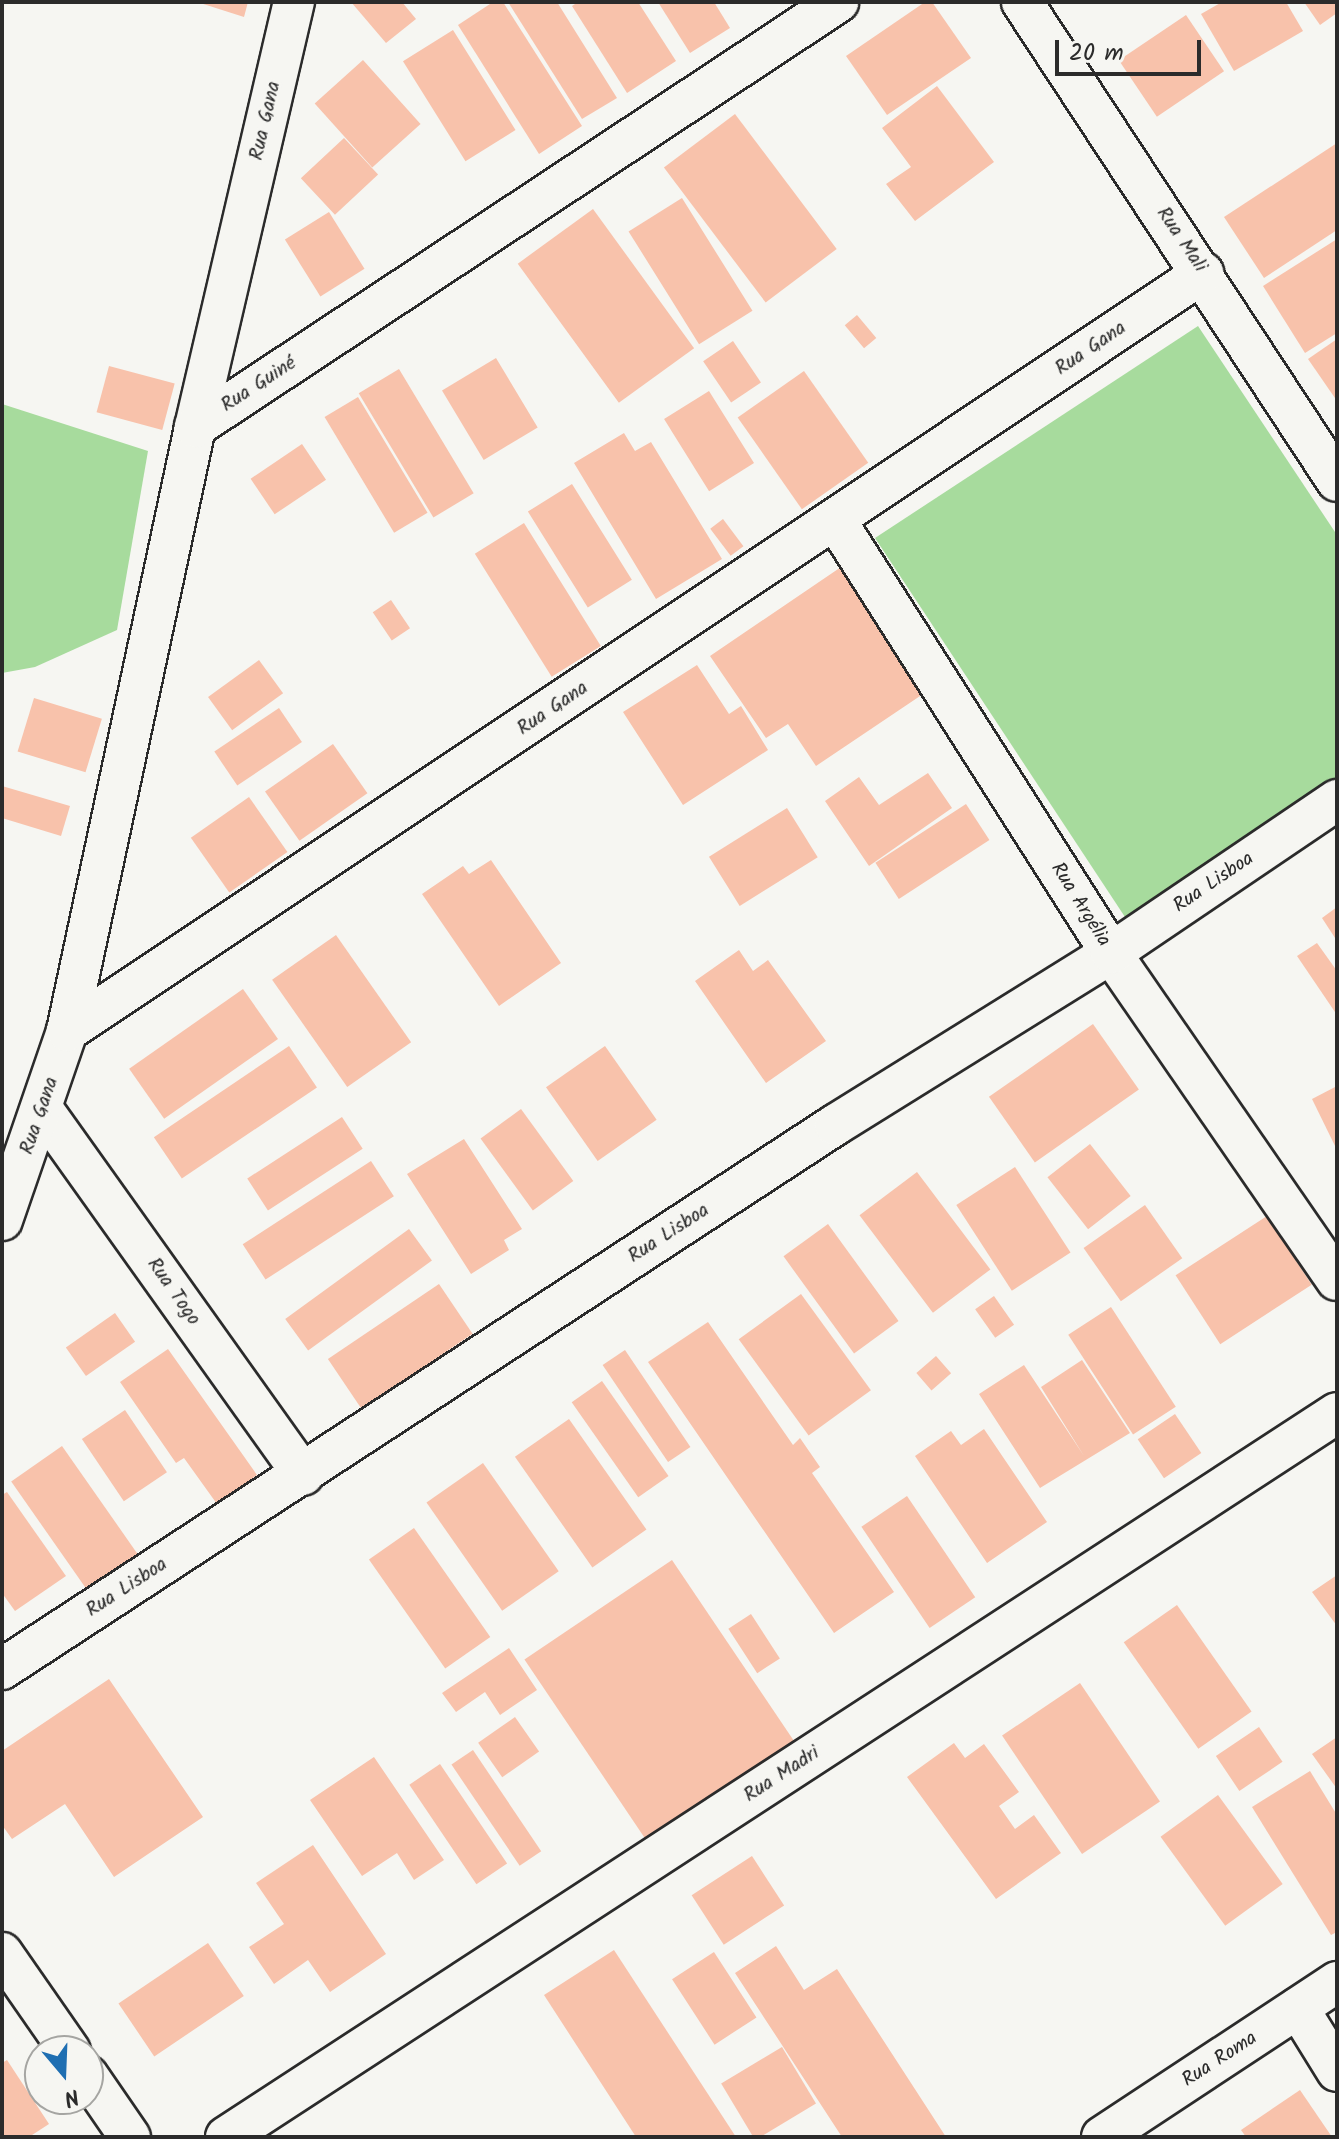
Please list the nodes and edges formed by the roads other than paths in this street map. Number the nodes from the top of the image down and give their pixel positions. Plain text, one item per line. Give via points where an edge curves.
1 (294, 2) edge
2 (838, 2) edge
3 (1022, 2) edge
4 (1203, 273) junction
5 (195, 427) junction
6 (1337, 481) edge
7 (836, 521) junction
8 (1337, 800) edge
9 (1111, 953) junction
10 (67, 1031) junction
11 (43, 1110) junction
12 (2, 1220) edge
13 (1337, 1280) edge
14 (1337, 1413) edge
15 (303, 1475) junction
16 (2, 1669) edge
17 (2, 1953) edge
18 (1337, 1982) edge
19 (1298, 2008) junction
20 (59, 2035) edge
21 (1337, 2071) edge
22 (104, 2099) edge
23 (130, 2137) edge
24 (226, 2137) edge
25 (1102, 2137) edge

1 - 5 street, Rua Gana
2 - 5 street, Rua Guiné
3 - 4 street, Rua Mali
4 - 6 street, Rua Mali
4 - 7 street, Rua Gana
5 - 10 street
7 - 9 street, Rua Argélia
7 - 10 street, Rua Gana
8 - 9 street, Rua Lisboa
9 - 13 street, Rua Argélia
9 - 15 street, Rua Lisboa via 835,1125
10 - 11 street, Rua Gana
11 - 12 street, Rua Gana
11 - 15 street, Rua Togo
14 - 24 street, Rua Madri
15 - 16 street, Rua Lisboa
17 - 20 street
18 - 19 street, Rua Roma
19 - 21 street
19 - 25 street, Rua Roma
22 - 23 street

